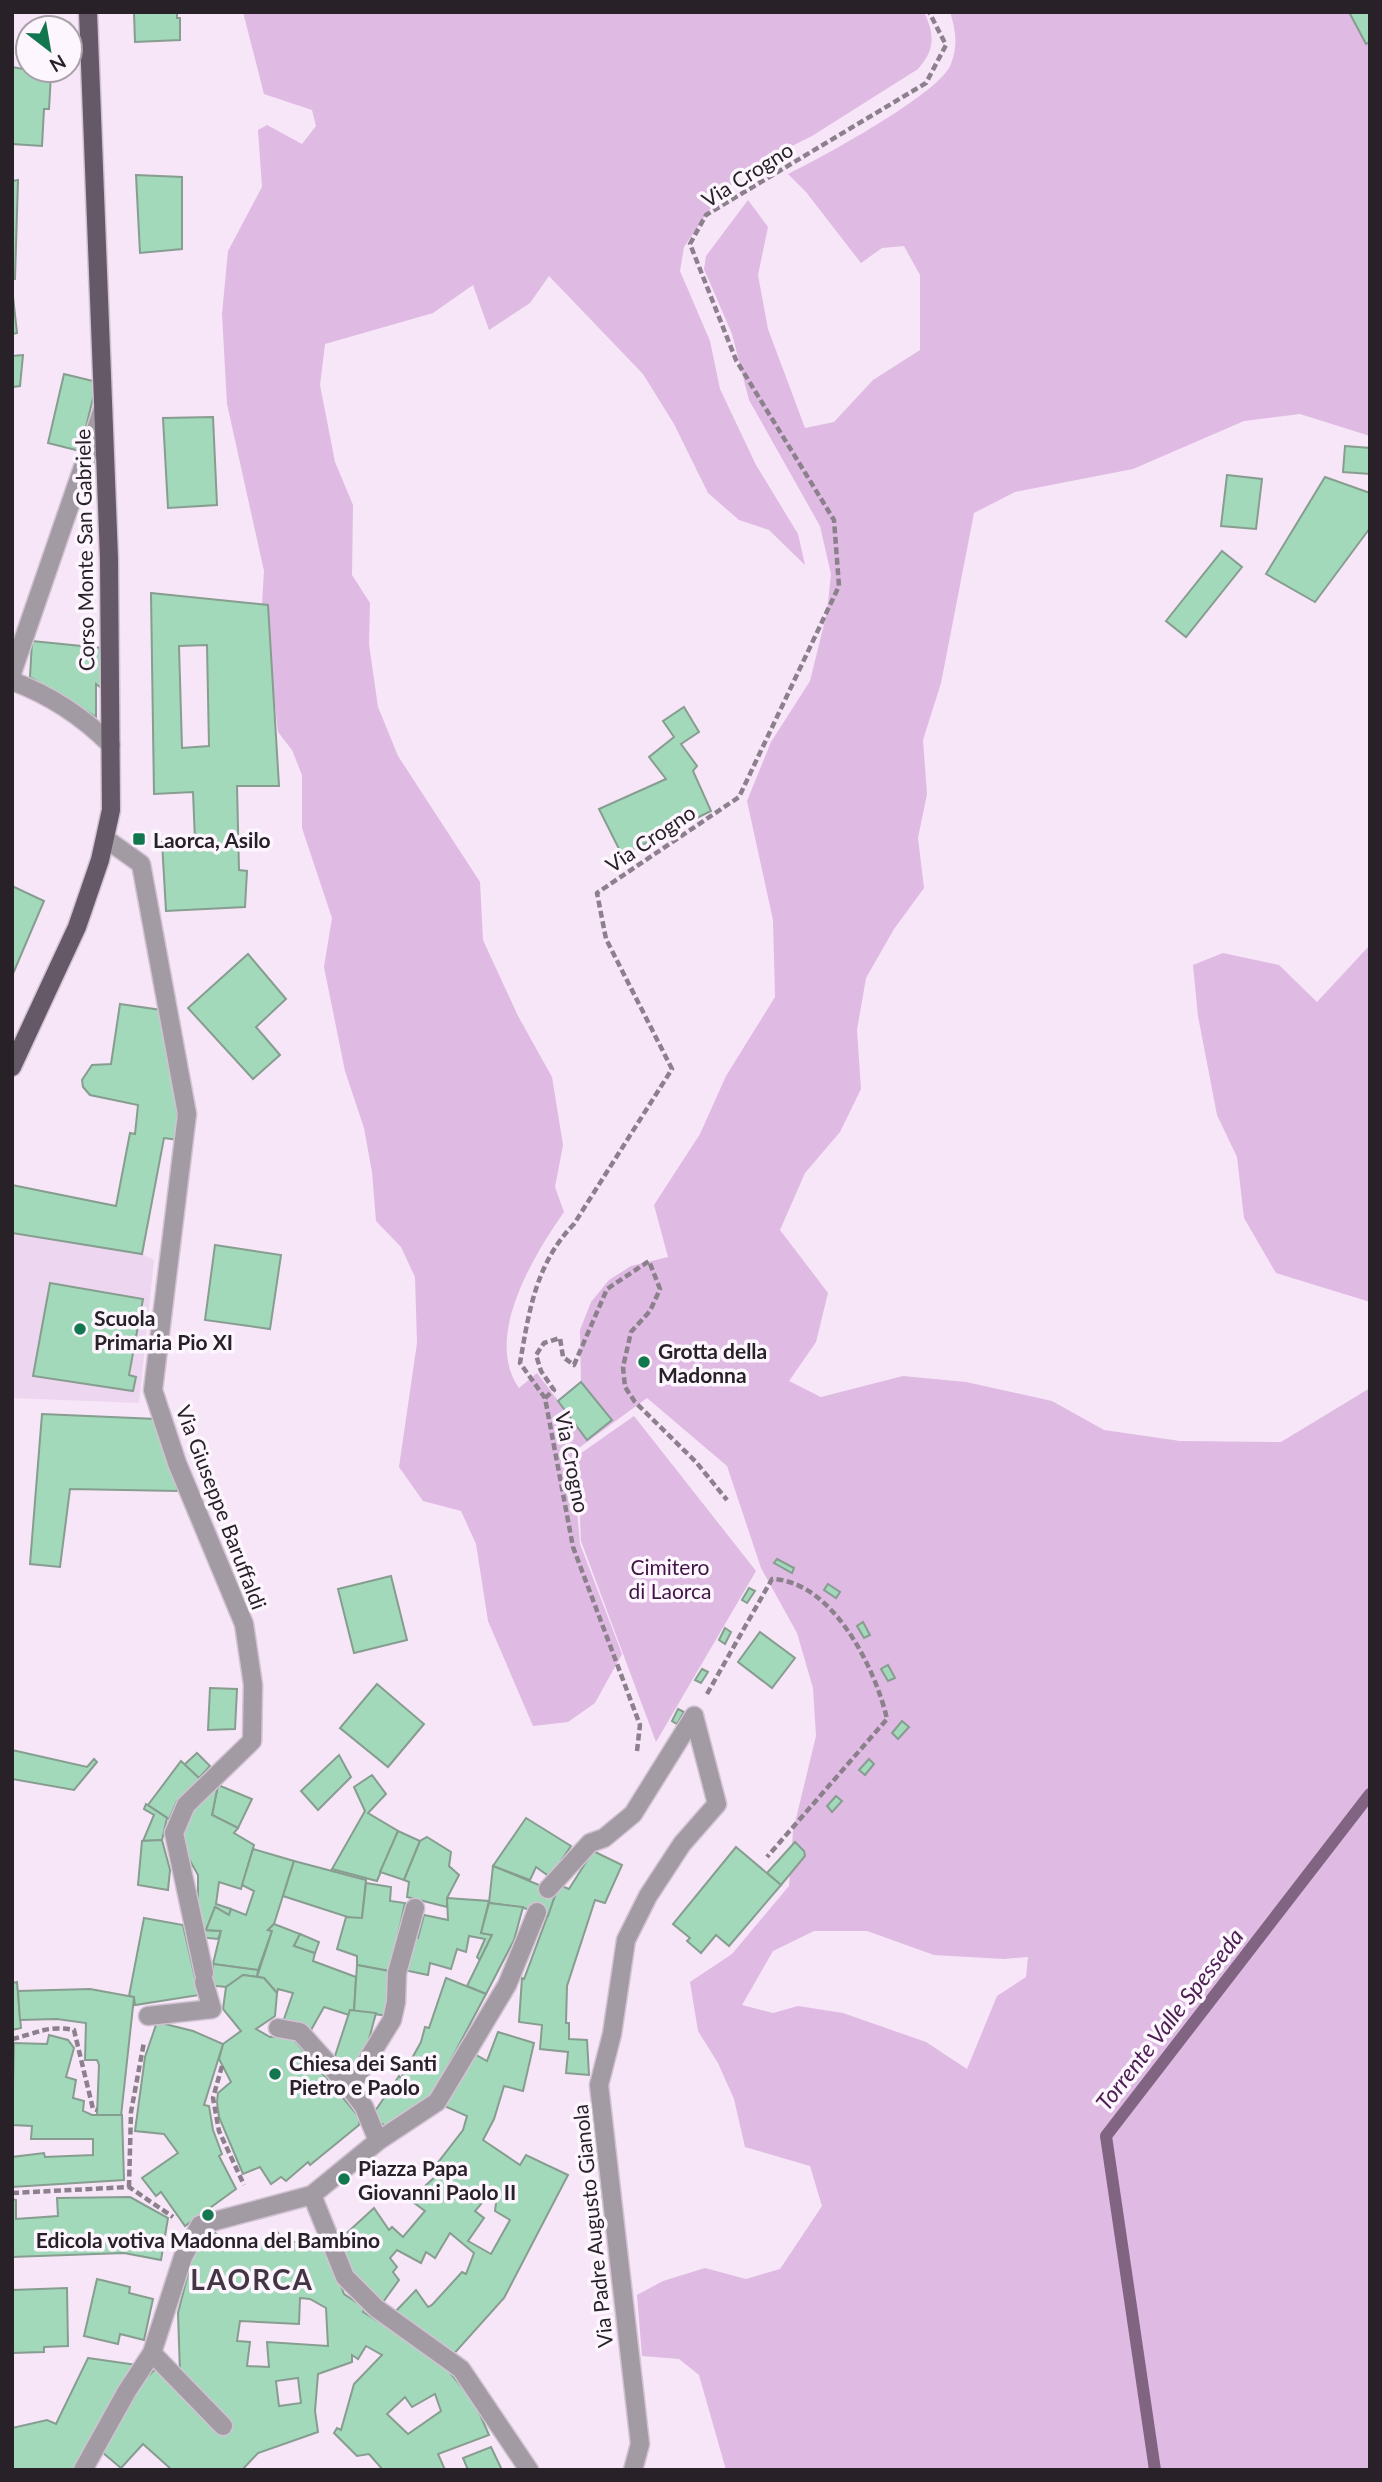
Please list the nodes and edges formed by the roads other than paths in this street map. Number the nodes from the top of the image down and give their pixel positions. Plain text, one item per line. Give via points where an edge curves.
1 (88, 12) edge
2 (103, 409) junction
3 (12, 673) edge
4 (12, 681) edge
5 (111, 745) junction
6 (106, 839) junction
7 (12, 1067) edge
8 (548, 1889) dead end
9 (415, 1908) dead end
10 (537, 1912) dead end
11 (148, 2016) road end
12 (278, 2028) dead end
13 (350, 2088) junction
14 (378, 2141) junction
15 (312, 2195) junction
16 (152, 2353) junction
17 (223, 2426) dead end
18 (83, 2470) edge
19 (529, 2470) edge
20 (633, 2470) edge

1 - 2 main road, Corso Monte San Gabriele
2 - 3 street
2 - 5 main road, Corso Monte San Gabriele
4 - 5 street via 37,690 90,724
5 - 6 main road, Corso Monte San Gabriele
6 - 7 main road, Corso Monte San Gabriele via 77,927
6 - 11 street, Via Giuseppe Baruffaldi via 141,864 187,1114 153,1390 177,1463 244,1624 253,1685 252,1741 186,1805 174,1833 212,2009
8 - 20 street, Via Padre Augusto Gianola via 590,1843 604,1838 633,1814 694,1716 716,1804 682,1844 626,1940 599,2085 640,2444
9 - 13 street via 400,1960 392,2020
10 - 14 street via 507,1985 437,2102
12 - 13 street via 300,2032
13 - 14 street
14 - 15 street
15 - 16 street via 200,2225 183,2257
15 - 19 street via 345,2277 376,2308 461,2369
16 - 17 street
16 - 18 street

